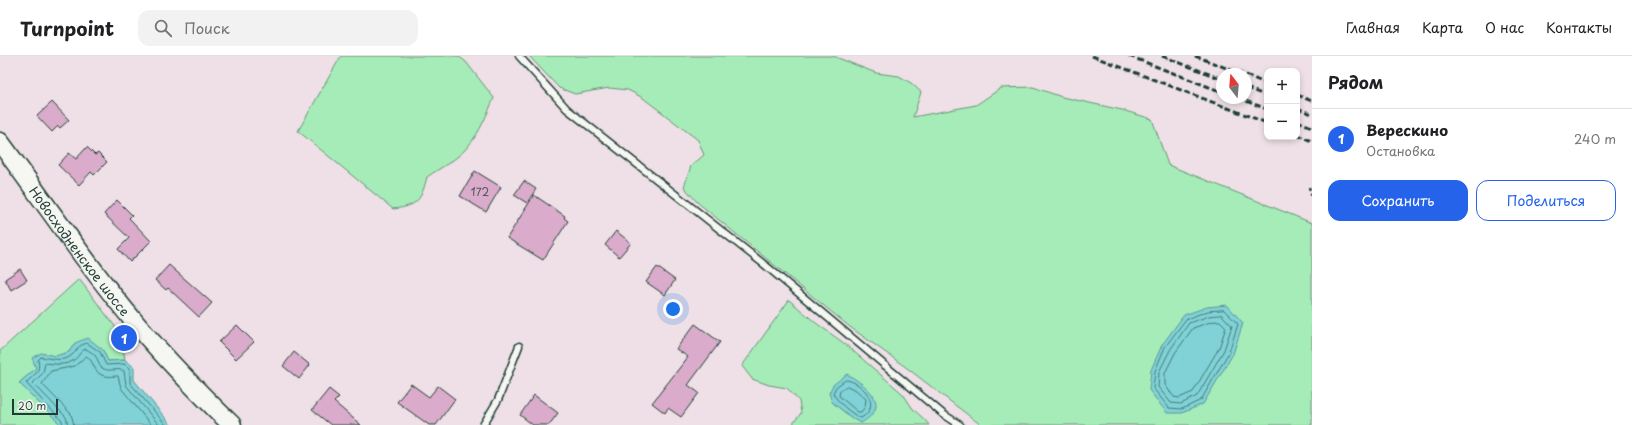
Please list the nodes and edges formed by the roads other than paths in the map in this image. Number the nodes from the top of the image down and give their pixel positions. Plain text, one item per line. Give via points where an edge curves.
1 (519, 56) edge
2 (0, 142) edge
3 (518, 346) dead end
4 (232, 425) edge
5 (483, 425) edge
6 (960, 425) edge

1 - 6 lane via 567,109 765,265 943,414
2 - 4 main road, Новосходненское шоссе via 137,325 188,382
3 - 5 lane via 498,400

